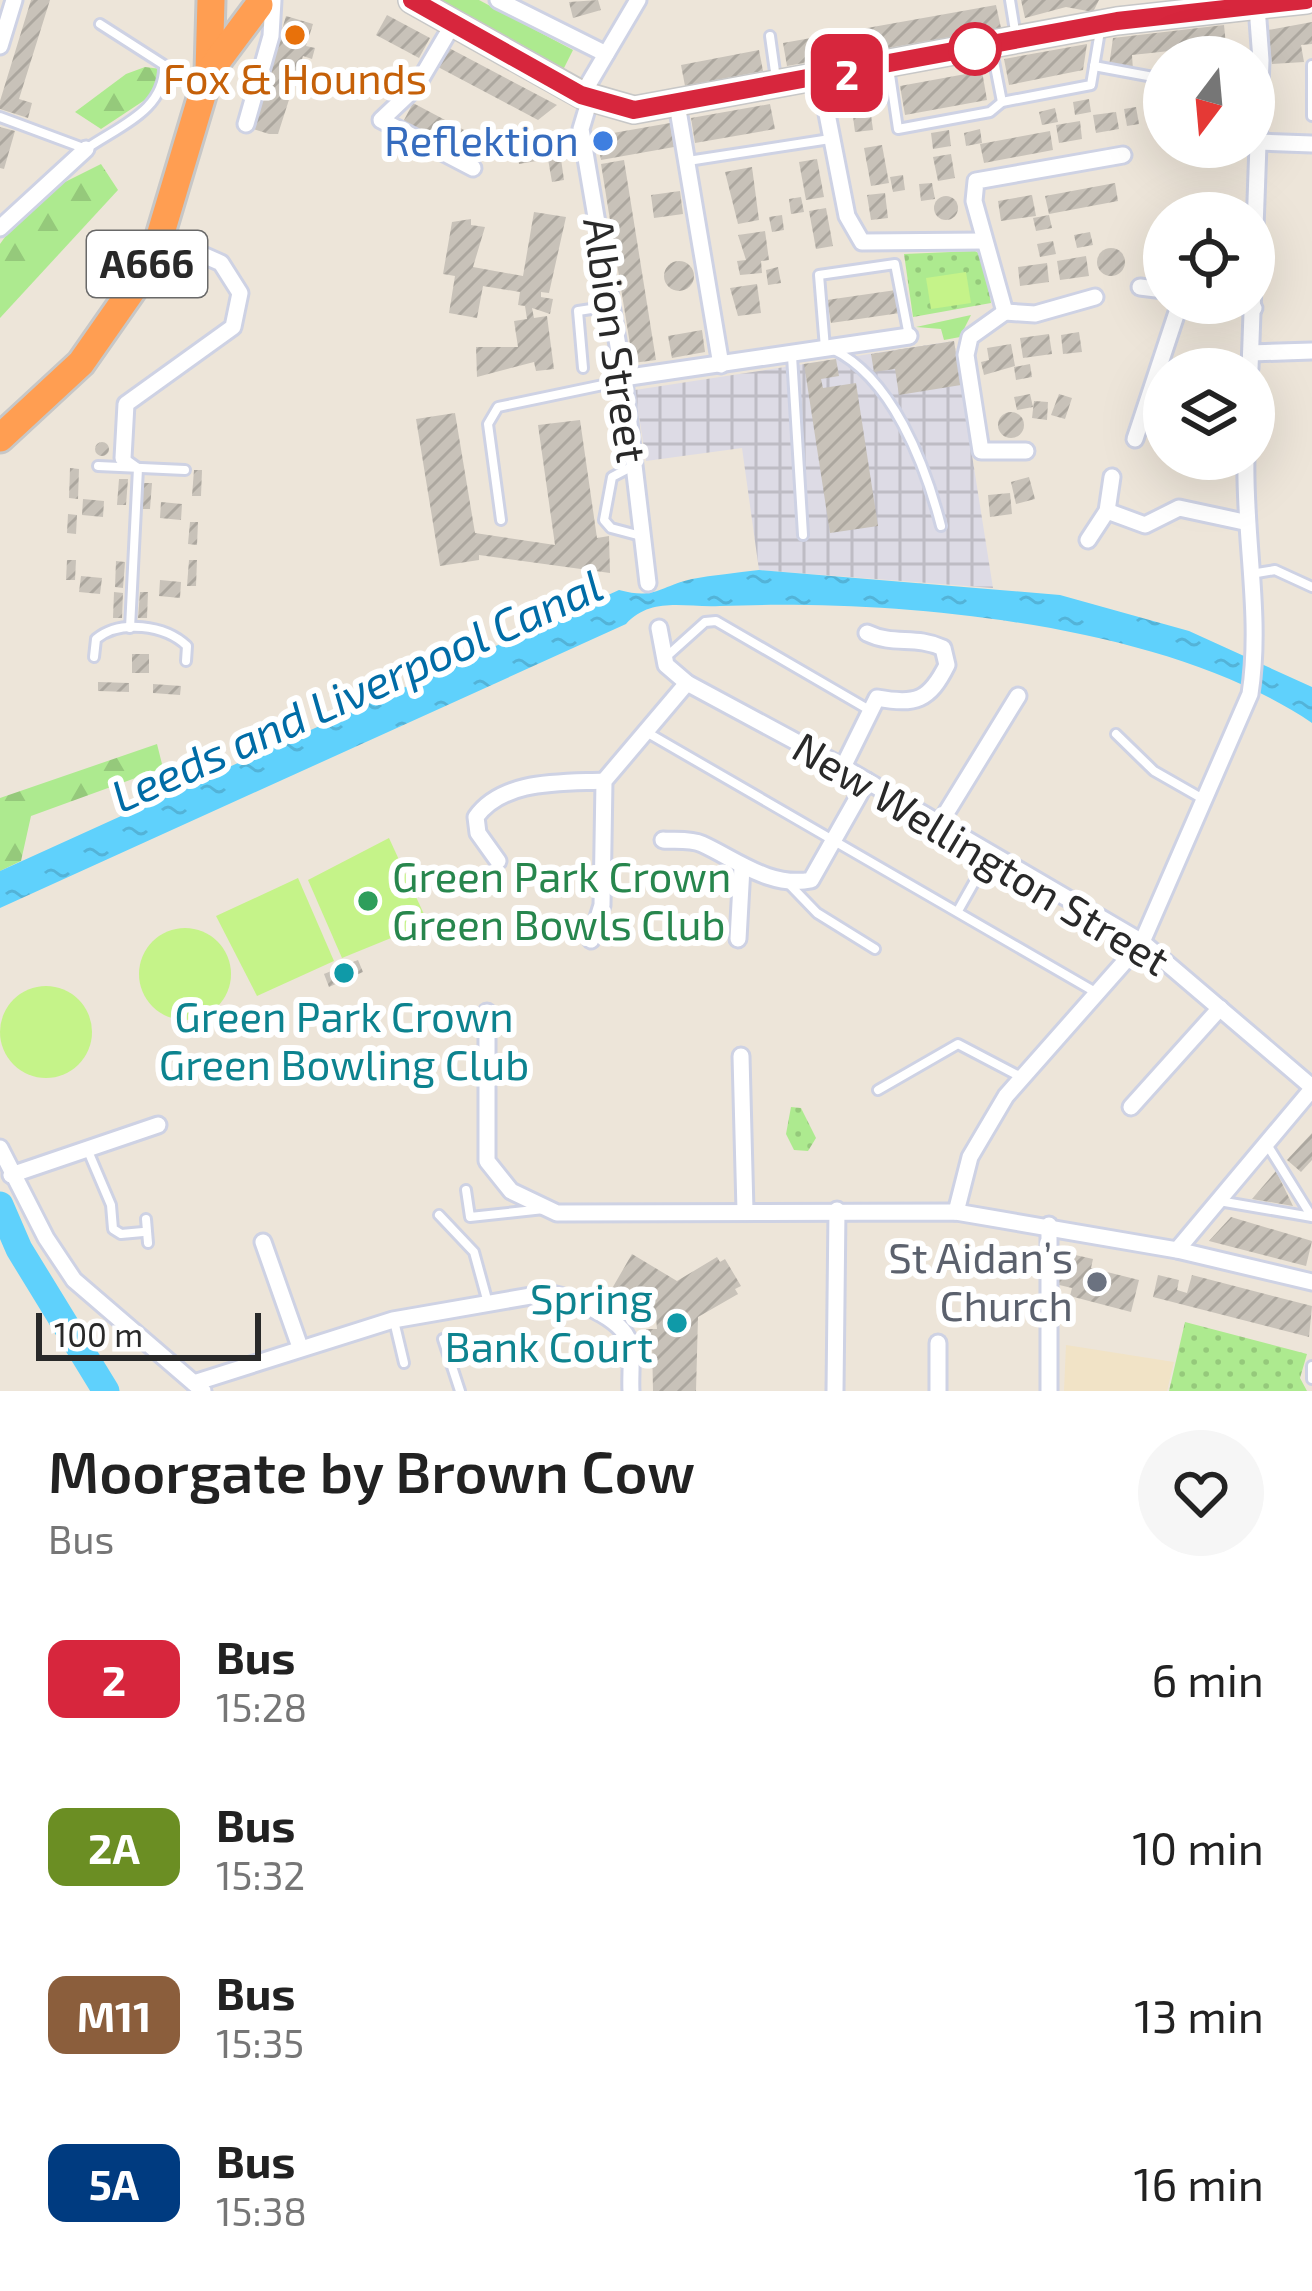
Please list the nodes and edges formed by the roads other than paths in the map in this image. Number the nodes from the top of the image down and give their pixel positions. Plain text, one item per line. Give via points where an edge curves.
1 (14, 0) edge
2 (212, 0) edge
3 (225, 0) edge
4 (412, 0) edge
5 (497, 0) edge
6 (638, 0) edge
7 (1010, 0) edge
8 (1306, 0) edge
9 (268, 2) edge
10 (1257, 7) junction
11 (100, 24) dead end
12 (452, 24) junction
13 (1101, 24) junction
14 (770, 36) dead end
15 (1257, 36) edge
16 (1016, 38) junction
17 (1, 39) edge
18 (991, 46) junction
19 (606, 54) junction
20 (1312, 65) edge
21 (1094, 66) junction
22 (888, 67) junction
23 (209, 73) junction
24 (1143, 75) edge
25 (820, 78) junction
26 (777, 86) junction
27 (586, 97) junction
28 (1002, 101) junction
29 (677, 104) junction
30 (1312, 116) edge
31 (0, 117) edge
32 (246, 124) dead end
33 (832, 139) junction
34 (1275, 143) edge
35 (1312, 144) edge
36 (86, 149) junction
37 (1123, 155) dead end
38 (688, 161) junction
39 (472, 168) dead end
40 (0, 228) edge
41 (160, 236) junction
42 (983, 241) junction
43 (1140, 287) dead end
44 (1143, 287) edge
45 (1095, 297) dead end
46 (612, 306) junction
47 (1005, 312) junction
48 (909, 336) joint
49 (828, 349) junction
50 (1312, 351) edge
51 (792, 355) junction
52 (1275, 357) edge
53 (721, 365) junction
54 (583, 368) dead end
55 (623, 380) junction
56 (1143, 419) edge
57 (6, 423) edge
58 (1135, 439) dead end
59 (1026, 451) dead end
60 (123, 458) joint
61 (98, 466) dead end
62 (634, 466) junction
63 (138, 468) junction
64 (185, 470) dead end
65 (1112, 477) dead end
66 (1245, 480) edge
67 (1107, 511) junction
68 (501, 520) dead end
69 (1244, 522) junction
70 (941, 526) dead end
71 (803, 535) dead end
72 (643, 537) junction
73 (1088, 540) dead end
74 (1249, 575) junction
75 (648, 583) dead end
76 (1312, 586) edge
77 (130, 628) junction
78 (659, 628) dead end
79 (867, 634) dead end
80 (94, 657) dead end
81 (664, 658) junction
82 (186, 662) dead end
83 (687, 683) junction
84 (1018, 696) dead end
85 (871, 711) junction
86 (647, 732) junction
87 (1116, 734) dead end
88 (843, 767) junction
89 (604, 781) junction
90 (867, 781) junction
91 (1204, 800) junction
92 (940, 823) junction
93 (834, 839) junction
94 (663, 840) dead end
95 (990, 853) junction
96 (497, 861) dead end
97 (742, 867) junction
98 (790, 884) junction
99 (958, 910) junction
100 (738, 939) dead end
101 (591, 940) dead end
102 (1142, 942) junction
103 (875, 949) dead end
104 (1096, 993) junction
105 (1220, 1008) junction
106 (487, 1012) dead end
107 (741, 1056) dead end
108 (1022, 1078) junction
109 (1310, 1079) edge
110 (878, 1090) dead end
111 (1132, 1107) dead end
112 (158, 1125) dead end
113 (1267, 1143) junction
114 (0, 1148) edge
115 (88, 1151) junction
116 (10, 1175) junction
117 (466, 1190) dead end
118 (1218, 1201) junction
119 (546, 1209) junction
120 (837, 1210) junction
121 (745, 1211) junction
122 (956, 1212) junction
123 (439, 1215) dead end
124 (1312, 1218) edge
125 (146, 1219) dead end
126 (1049, 1225) junction
127 (142, 1232) junction
128 (263, 1242) dead end
129 (148, 1243) dead end
130 (1177, 1250) junction
131 (1312, 1282) edge
132 (489, 1304) junction
133 (393, 1320) junction
134 (443, 1339) dead end
135 (938, 1342) dead end
136 (300, 1347) junction
137 (404, 1363) dead end
138 (1312, 1366) edge
139 (1312, 1378) edge
140 (199, 1387) edge
141 (460, 1391) edge
142 (631, 1391) edge
143 (835, 1391) edge
144 (938, 1391) edge
145 (1048, 1391) edge

1 - 17 street
2 - 23 highway, A666
3 - 9 highway
4 - 12 main road
5 - 19 street
6 - 19 street
7 - 16 lane
8 - 10 main road
9 - 23 highway, A666
9 - 32 street via 271,36
10 - 13 main road
10 - 15 street
11 - 36 lane via 156,55 165,86 156,102
12 - 27 main road
12 - 39 street via 416,87 380,120
13 - 16 main road
13 - 21 lane
14 - 26 lane
16 - 18 main road
18 - 22 main road
18 - 28 lane
19 - 27 street
20 - 30 lane
21 - 24 lane
21 - 28 lane via 1091,85
22 - 25 main road
22 - 28 lane via 898,129 990,112
23 - 41 highway, A666
25 - 26 main road
25 - 33 street
26 - 29 main road
27 - 29 main road via 634,110
27 - 46 street, Albion Street via 581,129
29 - 38 street
31 - 36 lane
33 - 38 lane
33 - 42 street via 847,216 862,242
34 - 35 street
36 - 40 street
37 - 42 street via 976,181
38 - 53 street
41 - 57 highway, A666 via 113,323 81,363
41 - 60 street via 221,263 240,293 233,327 126,404
42 - 47 street
43 - 44 street
45 - 47 street via 1035,314
46 - 54 lane via 578,311
46 - 55 street, Albion Street
47 - 59 street via 970,337 966,355 981,451
48 - 49 street
48 - 49 lane via 896,264 819,275
49 - 51 street
49 - 70 lane via 863,364 930,484
50 - 52 street
51 - 53 street
51 - 71 lane
53 - 55 street
55 - 62 street, Albion Street
55 - 68 lane via 499,407 488,424
56 - 58 street
60 - 63 lane
61 - 63 lane
62 - 72 street, Albion Street
62 - 72 lane via 612,477 604,520
63 - 64 lane
63 - 77 lane
65 - 67 street
66 - 69 street
67 - 69 street via 1145,525 1179,508
67 - 73 street
69 - 74 street
72 - 75 street, Albion Street
74 - 76 lane via 1275,570
74 - 91 street via 1256,653 1250,694
77 - 80 lane via 109,628 96,639
77 - 82 lane via 171,631 187,646
78 - 81 street
79 - 85 street via 889,643 923,638 943,647 947,664 933,692 912,704 878,698
81 - 83 street, New Wellington Street
81 - 85 lane via 716,621
83 - 86 street
83 - 88 street, New Wellington Street
84 - 92 street
85 - 88 street
86 - 89 street
86 - 93 lane
87 - 91 lane via 1154,771
88 - 90 street, New Wellington Street
89 - 96 street via 538,784 486,803 476,817 478,833
89 - 101 street via 602,905
90 - 92 street, New Wellington Street
90 - 93 street
91 - 102 street
92 - 95 street, New Wellington Street
93 - 98 street via 811,880
93 - 99 lane
94 - 97 street via 698,841
95 - 99 lane
95 - 102 street, New Wellington Street
97 - 98 street
97 - 100 street
98 - 103 lane via 817,913
99 - 104 lane
102 - 104 street
102 - 105 street, New Wellington Street
104 - 108 street
105 - 109 street, New Wellington Street
105 - 111 street
106 - 119 street via 487,1161 511,1191
107 - 121 street
108 - 110 lane via 958,1044
108 - 122 street via 970,1157
109 - 113 street
112 - 115 street
113 - 118 street
113 - 124 lane
114 - 116 street
115 - 116 street
115 - 127 lane via 113,1229
116 - 140 street via 74,1280
117 - 119 lane via 470,1217
118 - 124 lane
118 - 130 street
119 - 121 street
120 - 121 street
120 - 122 street
120 - 143 street
122 - 126 street
123 - 132 lane via 474,1252
125 - 127 lane
126 - 130 street
126 - 145 street
127 - 129 lane
128 - 136 street
130 - 131 street
132 - 133 street
132 - 142 street via 548,1293 608,1320 628,1339
133 - 136 street
133 - 137 lane
134 - 141 lane
135 - 144 street
136 - 140 street
138 - 139 lane

